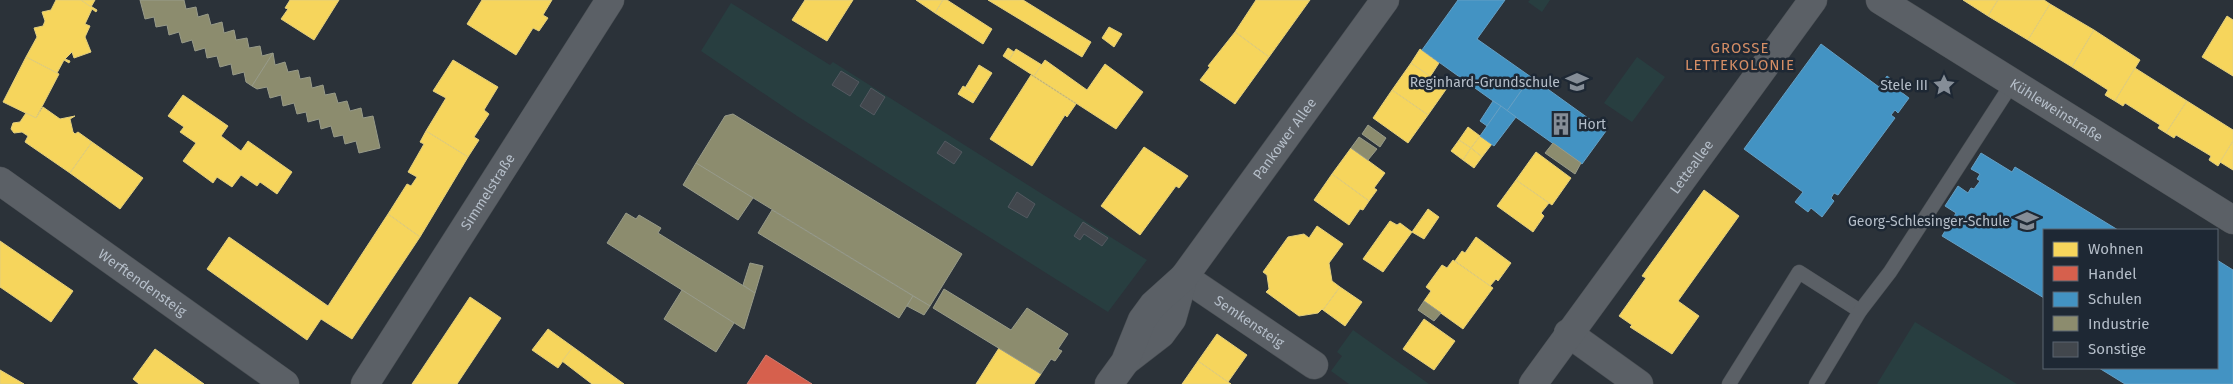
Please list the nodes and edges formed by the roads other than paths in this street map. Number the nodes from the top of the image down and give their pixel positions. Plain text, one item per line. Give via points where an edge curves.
1 (610, 0) edge
2 (1385, 0) edge
3 (1813, 0) edge
4 (1880, 0) edge
5 (2013, 82) junction
6 (0, 180) edge
7 (2233, 220) edge
8 (1184, 277) junction
9 (1860, 312) junction
10 (1568, 333) junction
11 (1314, 365) dead end
12 (284, 384) edge
13 (365, 384) edge
14 (1109, 384) edge
15 (1533, 384) edge
16 (1639, 384) edge
17 (1729, 384) edge
18 (1816, 384) edge

1 - 13 street, Simmelstraße
2 - 8 street, Pankower Allee
3 - 10 street, Letteallee
4 - 5 street, Kühleweinstraße
5 - 7 street, Kühleweinstraße
5 - 9 lane via 1890,272
6 - 12 street, Werftendensteig
8 - 11 street, Semkensteig
8 - 14 street, Pankower Allee via 1153,305 1142,320 1125,362
9 - 17 lane via 1799,272
9 - 18 lane
10 - 15 street, Letteallee
10 - 16 street

